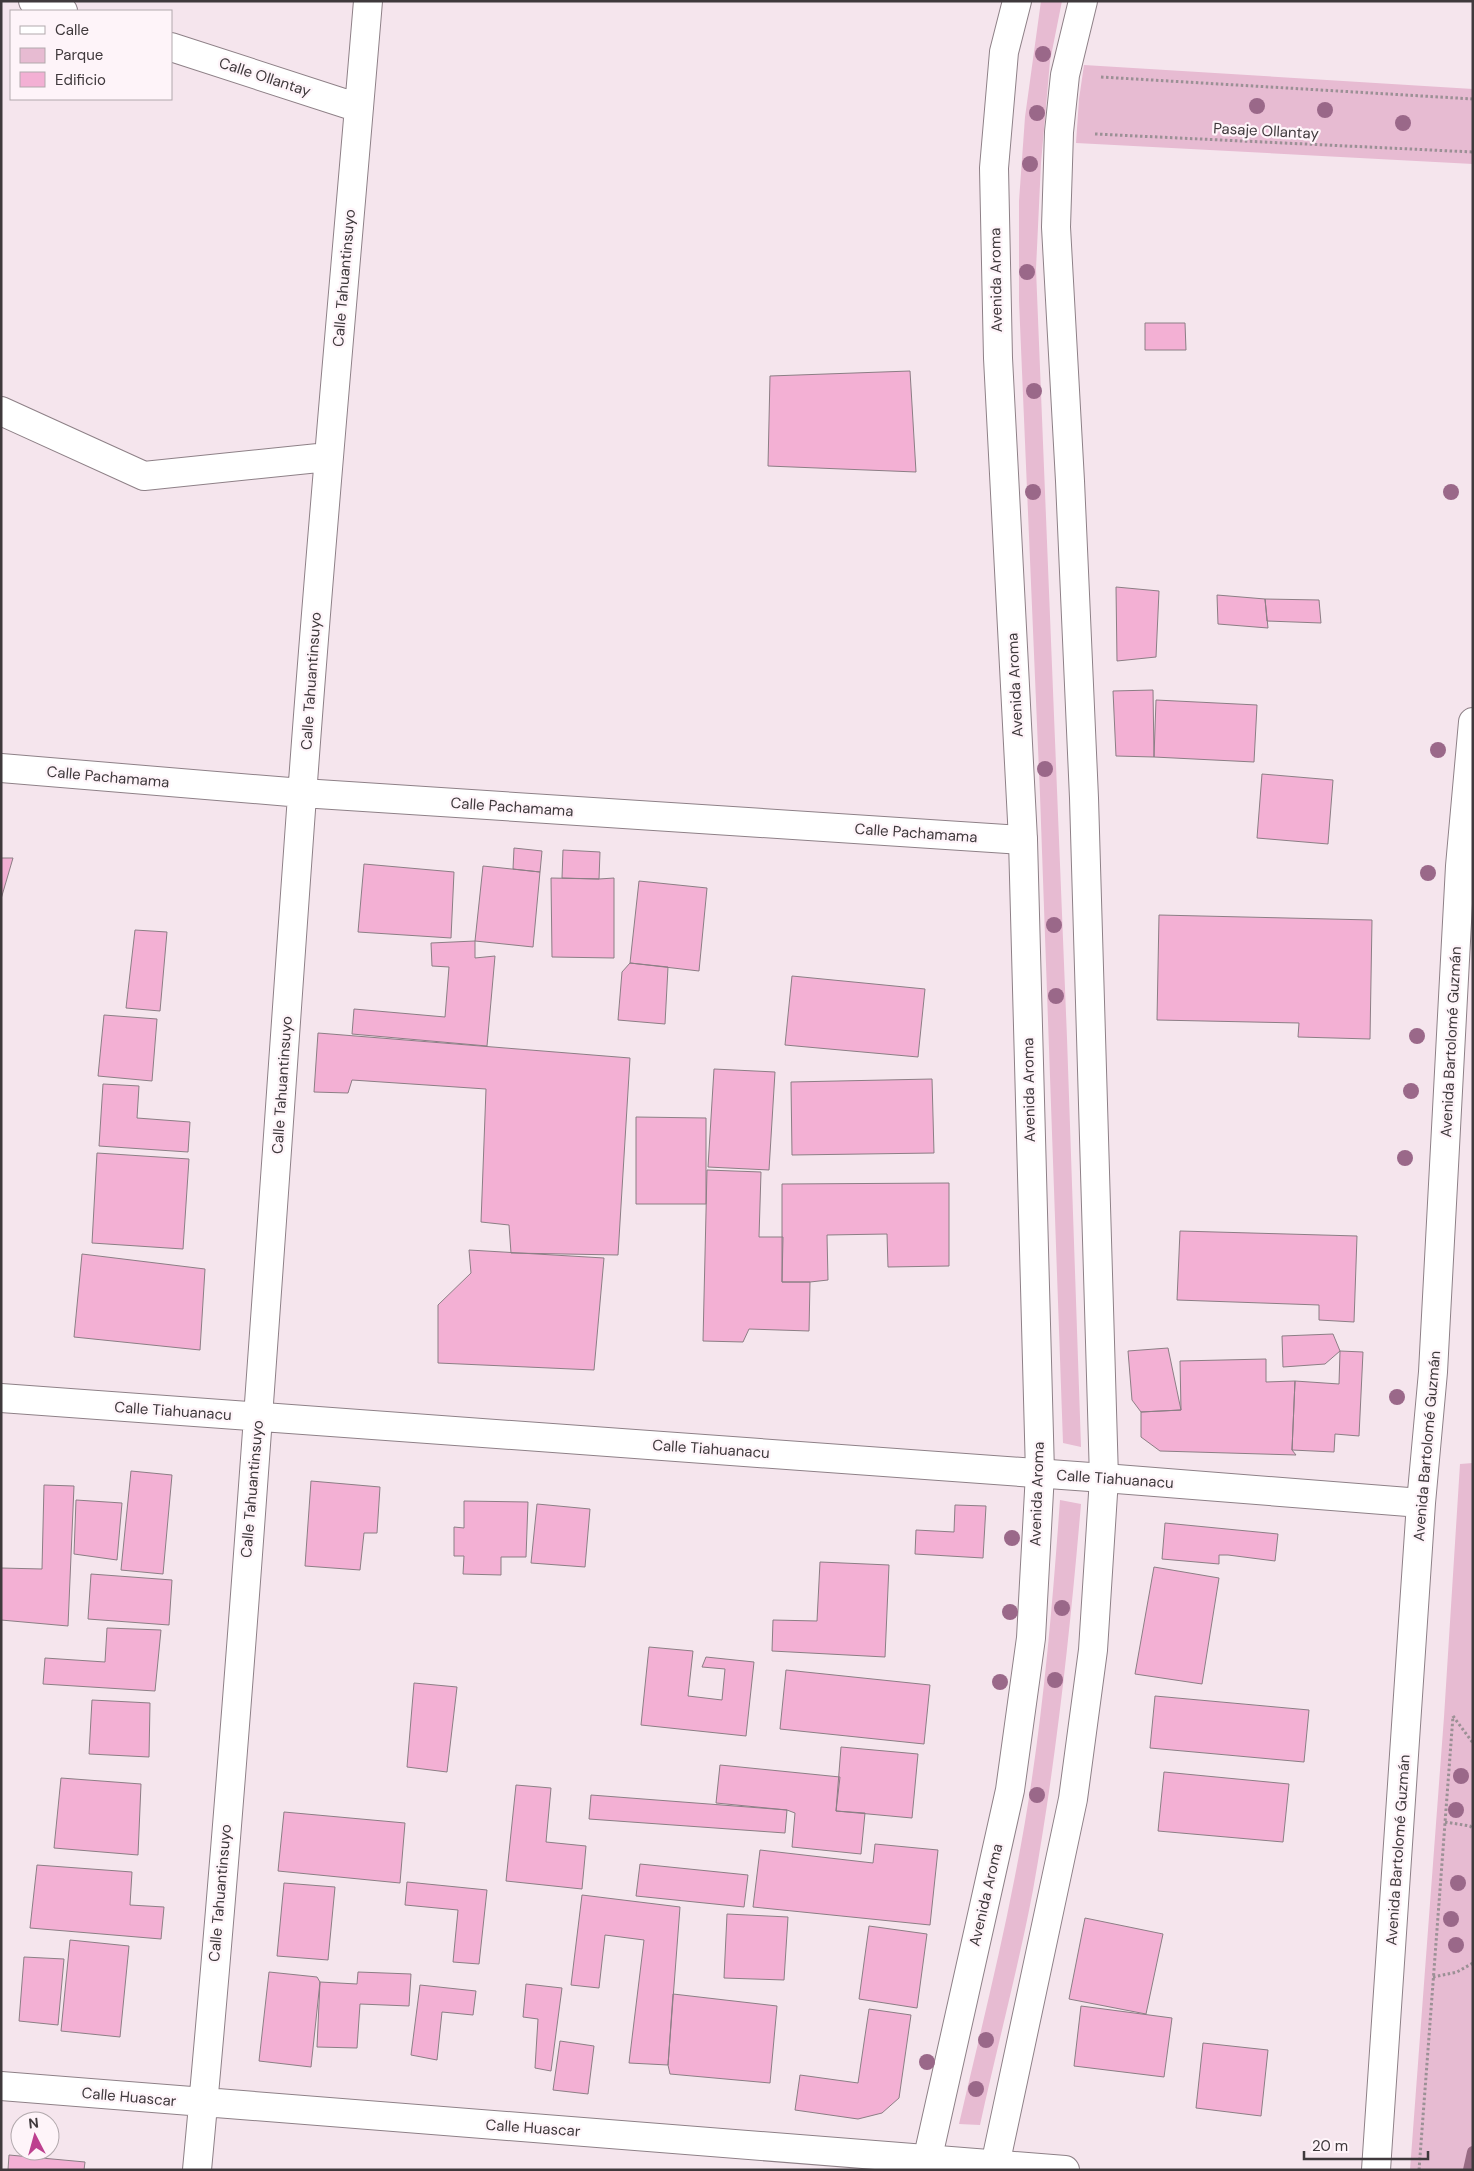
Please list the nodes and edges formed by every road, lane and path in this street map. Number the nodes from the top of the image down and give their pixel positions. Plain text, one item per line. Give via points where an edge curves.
1 (33, 1) edge
2 (368, 1) edge
3 (1017, 1) edge
4 (1083, 1) edge
5 (60, 10) edge
6 (172, 47) edge
7 (1065, 75) junction
8 (1473, 99) edge
9 (360, 108) junction
10 (1059, 132) junction
11 (1473, 152) edge
12 (1, 411) edge
13 (328, 457) junction
14 (1473, 722) edge
15 (1, 768) edge
16 (302, 793) junction
17 (1023, 840) junction
18 (1, 1398) edge
19 (258, 1417) junction
20 (1040, 1473) junction
21 (1104, 1478) junction
22 (1422, 1503) junction
23 (1473, 1743) edge
24 (1445, 1822) junction
25 (1473, 1829) edge
26 (1473, 1963) edge
27 (1433, 1978) junction
28 (1, 2086) edge
29 (204, 2102) junction
30 (926, 2164) edge
31 (995, 2167) edge
32 (198, 2170) edge
33 (1065, 2170) edge
34 (1376, 2170) edge
35 (1419, 2170) edge

1 - 5 street
2 - 9 street, Calle Tahuantinsuyo
3 - 17 street, Avenida Aroma via 1004,52 994,168 998,358
4 - 7 street
6 - 9 street, Calle Ollantay
7 - 8 path
7 - 10 street
9 - 13 street, Calle Tahuantinsuyo
10 - 11 path, Pasaje Ollantay
10 - 21 street via 1056,227 1084,788
12 - 13 street via 144,476
13 - 16 street, Calle Tahuantinsuyo
14 - 22 street, Avenida Bartolomé Guzmán via 1460,866 1433,1372
15 - 16 street, Calle Pachamama
16 - 17 street, Calle Pachamama
16 - 19 street, Calle Tahuantinsuyo
17 - 20 street, Avenida Aroma
18 - 19 street, Calle Tiahuanacu
19 - 20 street, Calle Tiahuanacu
19 - 29 street, Calle Tahuantinsuyo
20 - 21 street, Calle Tiahuanacu
20 - 30 street, Avenida Aroma via 1031,1638 1010,1790
21 - 22 street, Calle Tiahuanacu
21 - 31 street via 1093,1650 1073,1799
22 - 34 street, Avenida Bartolomé Guzmán
23 - 24 path via 1453,1716
24 - 25 path
24 - 27 path
26 - 27 path via 1457,1972
27 - 35 path
28 - 29 street, Calle Huascar
29 - 30 street, Calle Huascar
29 - 32 street, Calle Tahuantinsuyo
30 - 31 street, Calle Huascar
31 - 33 street, Calle Huascar

